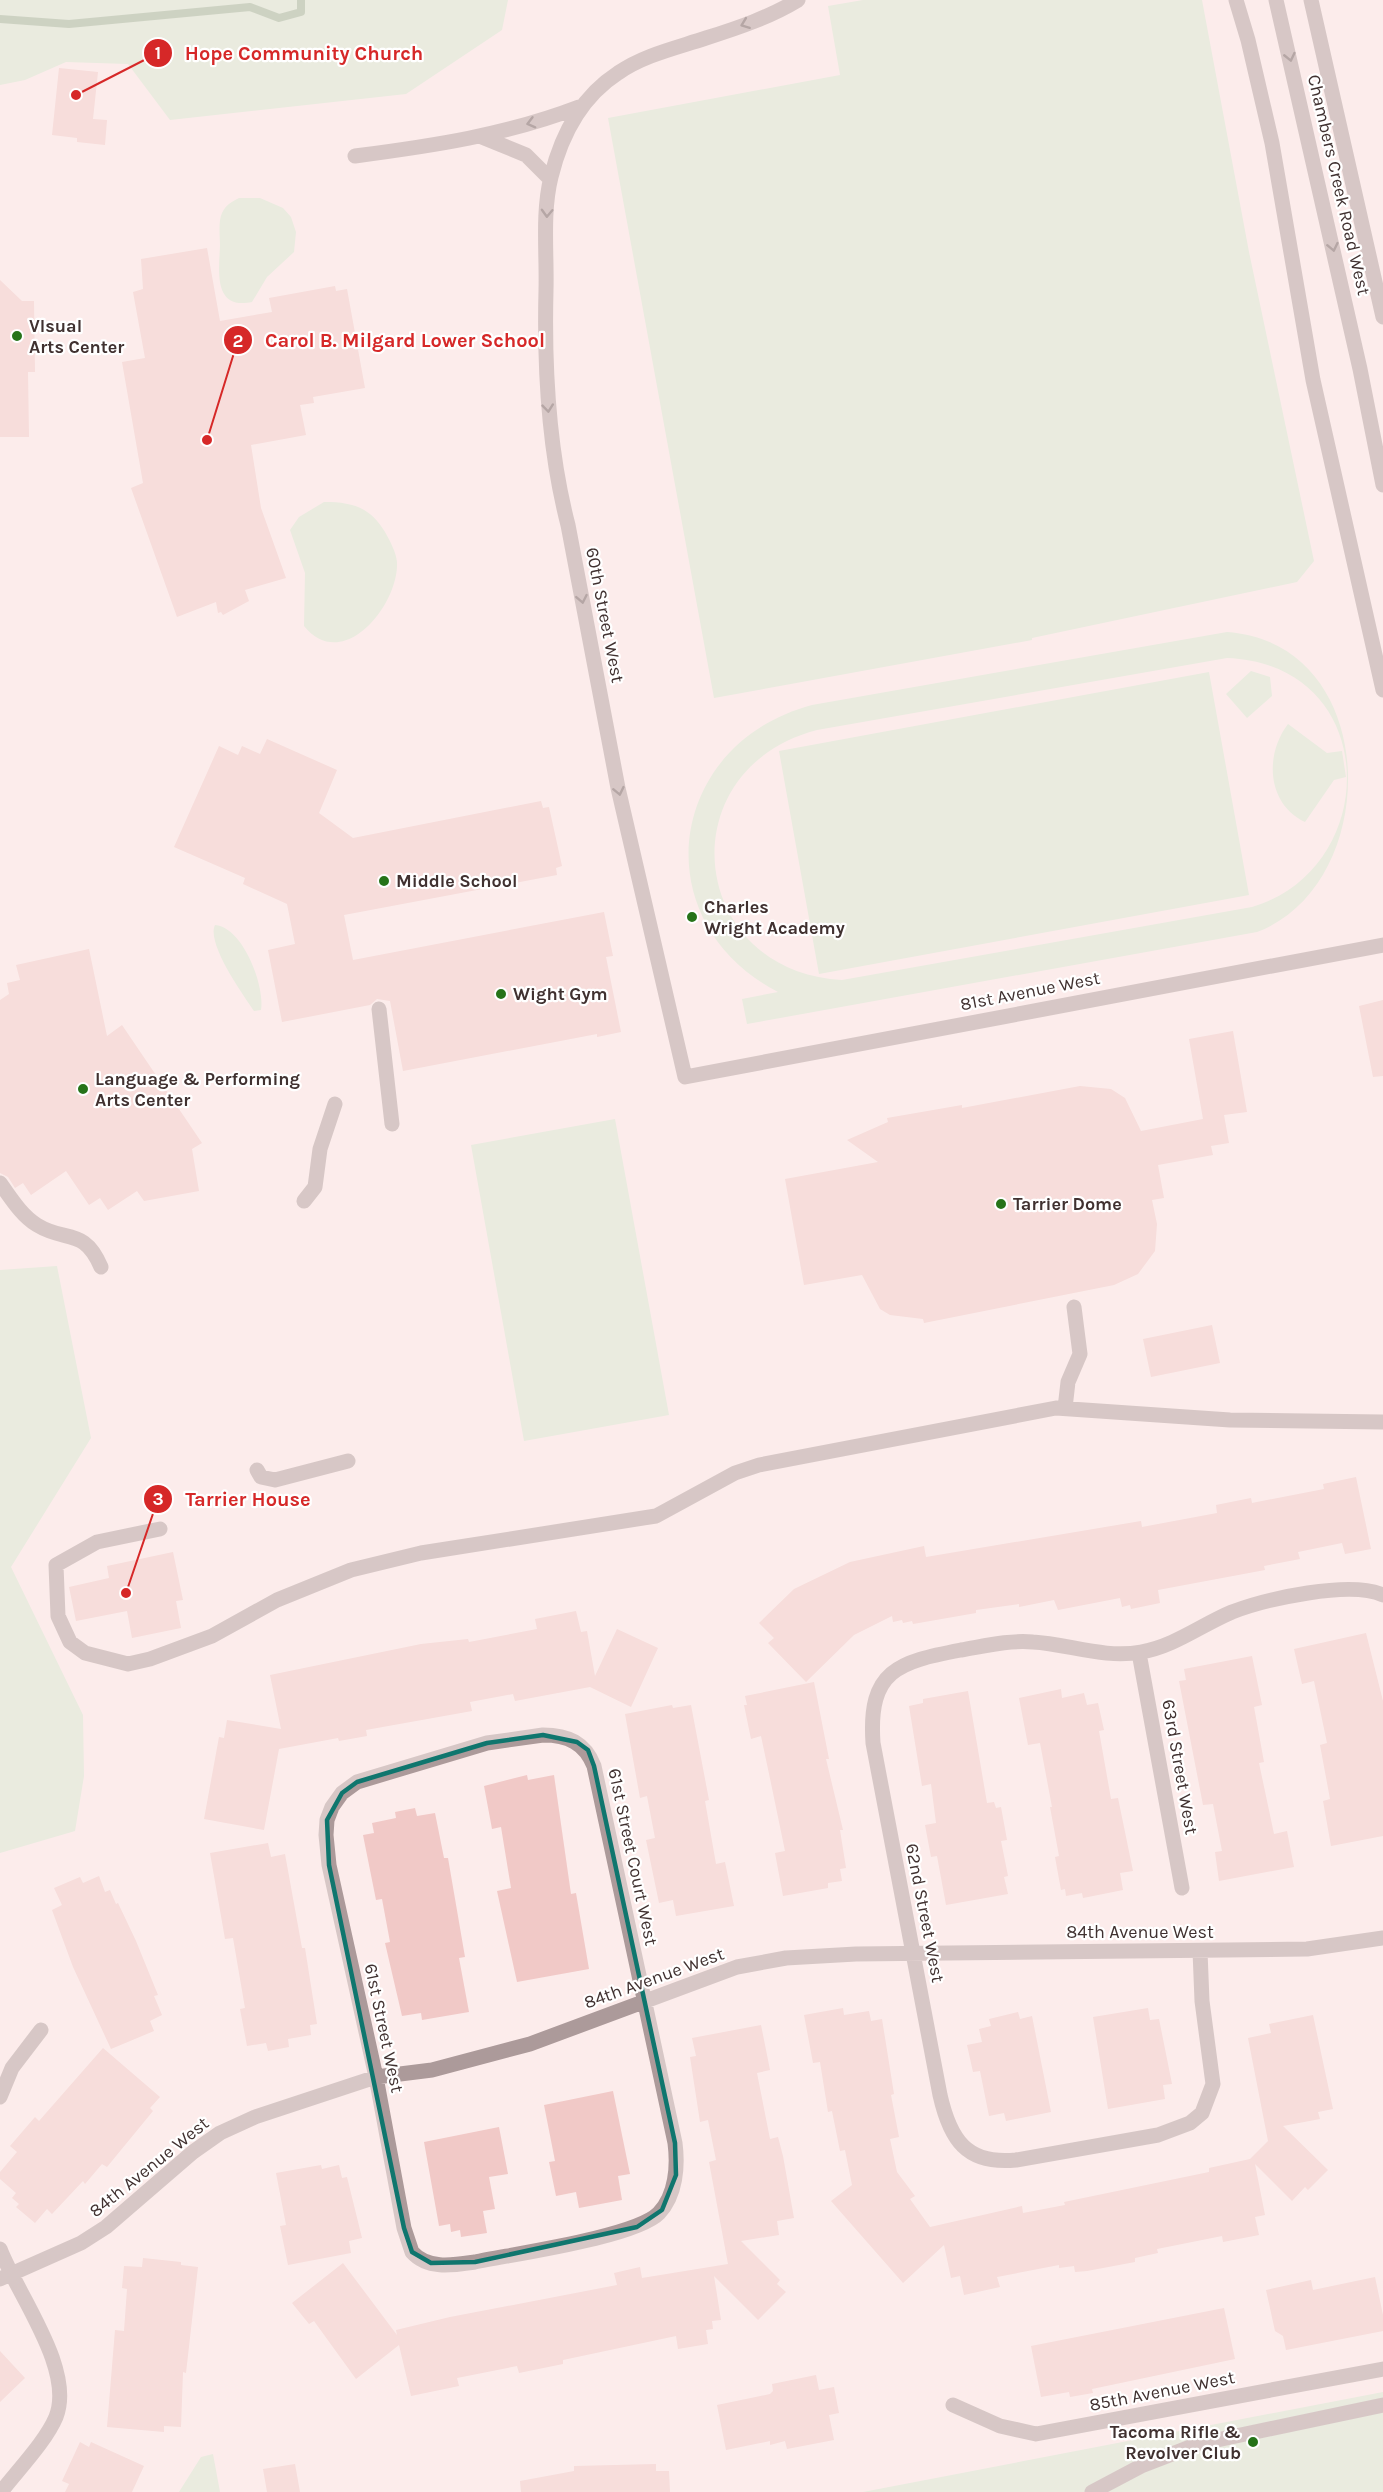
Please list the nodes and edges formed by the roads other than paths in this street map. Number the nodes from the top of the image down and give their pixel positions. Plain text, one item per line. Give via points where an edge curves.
1 (798, 0) edge
2 (1236, 0) edge
3 (1276, 0) edge
4 (1311, 0) edge
5 (579, 107) junction
6 (482, 137) junction
7 (355, 156) dead end
8 (550, 179) junction
9 (1383, 317) edge
10 (1383, 485) edge
11 (1383, 690) edge
12 (1383, 945) edge
13 (379, 1009) dead end
14 (685, 1077) joint
15 (335, 1104) dead end
16 (392, 1124) dead end
17 (0, 1183) edge
18 (304, 1201) dead end
19 (101, 1267) dead end
20 (1074, 1307) dead end
21 (1065, 1408) junction
22 (1383, 1422) edge
23 (348, 1461) dead end
24 (257, 1470) dead end
25 (160, 1529) dead end
26 (1383, 1595) edge
27 (1139, 1653) junction
28 (577, 1742) joint
29 (1182, 1888) dead end
30 (1383, 1938) edge
31 (1200, 1951) junction
32 (914, 1953) junction
33 (643, 2002) junction
34 (41, 2030) dead end
35 (376, 2077) junction
36 (0, 2097) edge
37 (0, 2249) edge
38 (415, 2256) joint
39 (5, 2277) edge
40 (1383, 2369) edge
41 (1383, 2404) edge
42 (953, 2405) dead end
43 (2, 2492) edge
44 (1092, 2492) edge

1 -> 5 street via 737,28 638,61 616,73
2 - 11 street via 1272,143 1313,380
3 -> 10 street, Chambers Creek Road West
4 - 9 street, Chambers Creek Road West
5 -> 6 street
5 - 8 street, 60th Street West
6 - 7 street
6 - 8 street via 526,155
8 -> 14 street, 60th Street West via 544,315 547,400 557,486 568,525 628,836
12 - 14 street, 81st Avenue West
13 - 16 street
15 - 18 street via 320,1149 315,1187
17 - 19 street via 16,1207 35,1224 91,1247
20 - 21 street via 1080,1354 1068,1382
21 - 22 street via 1230,1420
21 - 25 street via 759,1465 735,1473 656,1516 421,1553 351,1570 277,1600 212,1636 150,1659 128,1664 85,1653 70,1642 58,1616 56,1565 97,1542
23 - 24 street via 274,1480 261,1477
26 - 27 street via 1354,1588 1276,1599 1232,1612 1169,1644
27 - 29 street, 63rd Street West
27 - 32 street, 62nd Street West via 1012,1641 922,1658 894,1670 880,1689 872,1710 872,1725 876,1766
28 - 33 street, 61st Street Court West via 588,1750 594,1766
28 - 35 street, 61st Street West via 543,1735 487,1743 357,1782 332,1807 327,1820 329,1864
30 - 31 street, 84th Avenue West via 1307,1949
31 - 32 street, 84th Avenue West
31 - 32 street, 62nd Street West via 1202,2001 1213,2071 1210,2096 1202,2113 1174,2130 1137,2139 1000,2161 977,2157 957,2140 942,2107
32 - 33 street, 84th Avenue West via 766,1961
33 - 35 street, 84th Avenue West via 530,2044 432,2070
33 - 38 street, 61st Street Court West via 675,2144 676,2175 662,2210 637,2227 615,2233 448,2266
34 - 36 street via 12,2068
35 - 38 street, 61st Street West via 404,2228
35 - 39 street, 84th Avenue West via 255,2117 220,2133 106,2227 81,2243
37 - 39 street
39 - 43 street via 54,2363 61,2397 56,2417
40 - 42 street, 85th Avenue West via 1036,2434 1000,2426
41 - 44 street via 1198,2444 1141,2466

